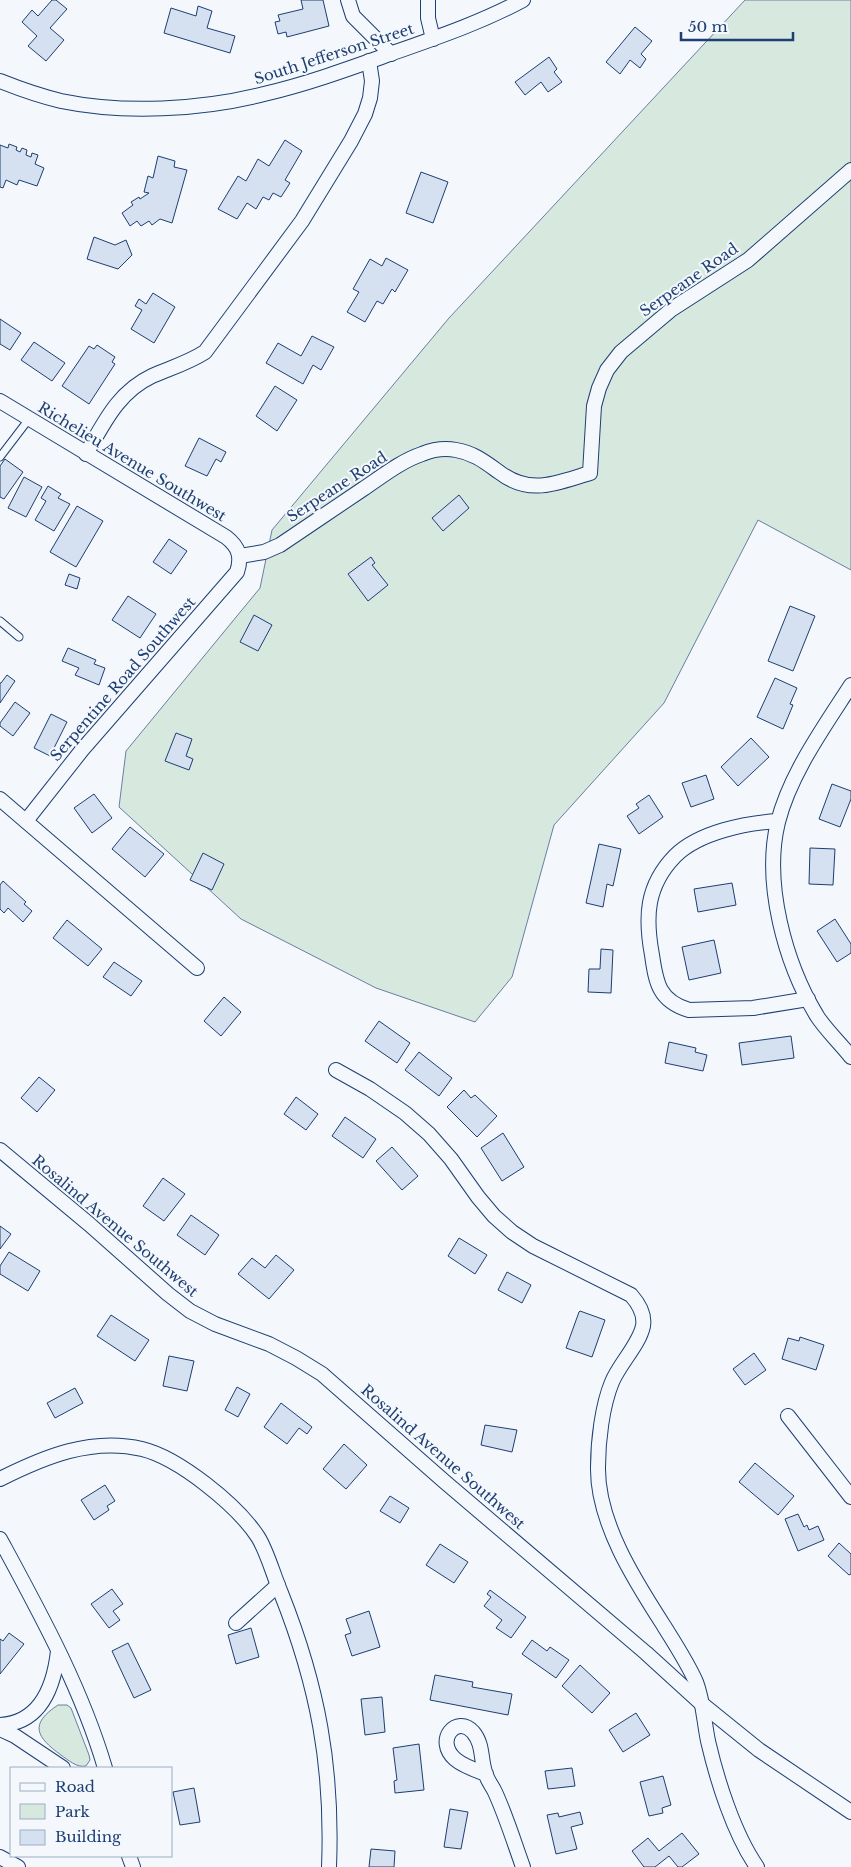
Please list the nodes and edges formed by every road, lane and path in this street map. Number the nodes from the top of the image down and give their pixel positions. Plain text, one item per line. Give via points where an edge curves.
1 (348, 0) edge
2 (428, 0) edge
3 (523, 0) edge
4 (433, 39) junction
5 (391, 54) junction
6 (369, 62) junction
7 (0, 81) edge
8 (851, 170) edge
9 (0, 401) edge
10 (29, 419) junction
11 (86, 454) junction
12 (0, 457) edge
13 (240, 556) junction
14 (0, 621) edge
15 (19, 637) dead end
16 (851, 685) edge
17 (0, 799) edge
18 (26, 821) junction
19 (778, 821) junction
20 (197, 968) dead end
21 (808, 999) junction
22 (851, 1056) edge
23 (336, 1070) dead end
24 (0, 1150) edge
25 (788, 1416) dead end
26 (0, 1479) edge
27 (851, 1496) edge
28 (0, 1539) edge
29 (278, 1585) junction
30 (236, 1623) dead end
31 (58, 1650) junction
32 (702, 1704) junction
33 (0, 1725) edge
34 (0, 1729) edge
35 (62, 1767) edge
36 (105, 1767) edge
37 (486, 1774) dead end
38 (851, 1812) edge
39 (0, 1857) edge
40 (18, 1867) edge
41 (328, 1867) edge
42 (523, 1867) edge
43 (757, 1867) edge

1 - 5 street via 353,16
2 - 4 street
3 - 4 street, South Jefferson Street via 495,15
4 - 5 street, South Jefferson Street
5 - 6 street, South Jefferson Street
6 - 7 street, South Jefferson Street via 262,95 178,107 102,106 62,101
6 - 11 street via 372,81 365,114 302,221 205,352 192,361 136,384 113,406
8 - 13 street, Serpeane Road via 748,260 672,309 621,352 607,370 594,406 590,473 534,487 509,479 471,454 455,450 423,453 374,481 280,545 264,552
9 - 10 street, Richelieu Avenue Southwest
10 - 11 street, Richelieu Avenue Southwest
10 - 12 lane
11 - 13 street, Richelieu Avenue Southwest via 226,537 234,543
13 - 18 street, Serpentine Road Southwest via 237,572 82,750
14 - 15 lane
16 - 19 street via 797,775
17 - 18 street
18 - 20 street
19 - 21 street via 772,870 777,907 786,943
19 - 21 street via 734,827 710,836 676,855 664,869 655,884 647,927 655,978 669,1001 689,1010 753,1008
21 - 22 street via 818,1017
23 - 32 street via 405,1113 429,1134 451,1158 478,1198 512,1232 533,1246 631,1295 638,1303 643,1319 640,1336 616,1375 606,1404 598,1455 599,1492 611,1532 642,1591 686,1662
24 - 32 street, Rosalind Avenue Southwest via 190,1310 215,1324 276,1348 322,1374
25 - 27 street
26 - 29 street via 64,1452 90,1447 142,1449 195,1476 219,1494 258,1538
28 - 31 street
29 - 30 street
29 - 41 street via 308,1670 324,1746 329,1792
31 - 33 street via 50,1690 39,1706 26,1718
31 - 36 street
32 - 38 street, Rosalind Avenue Southwest via 760,1750
32 - 43 street via 727,1804
34 - 35 street
37 - 42 street
39 - 40 street

